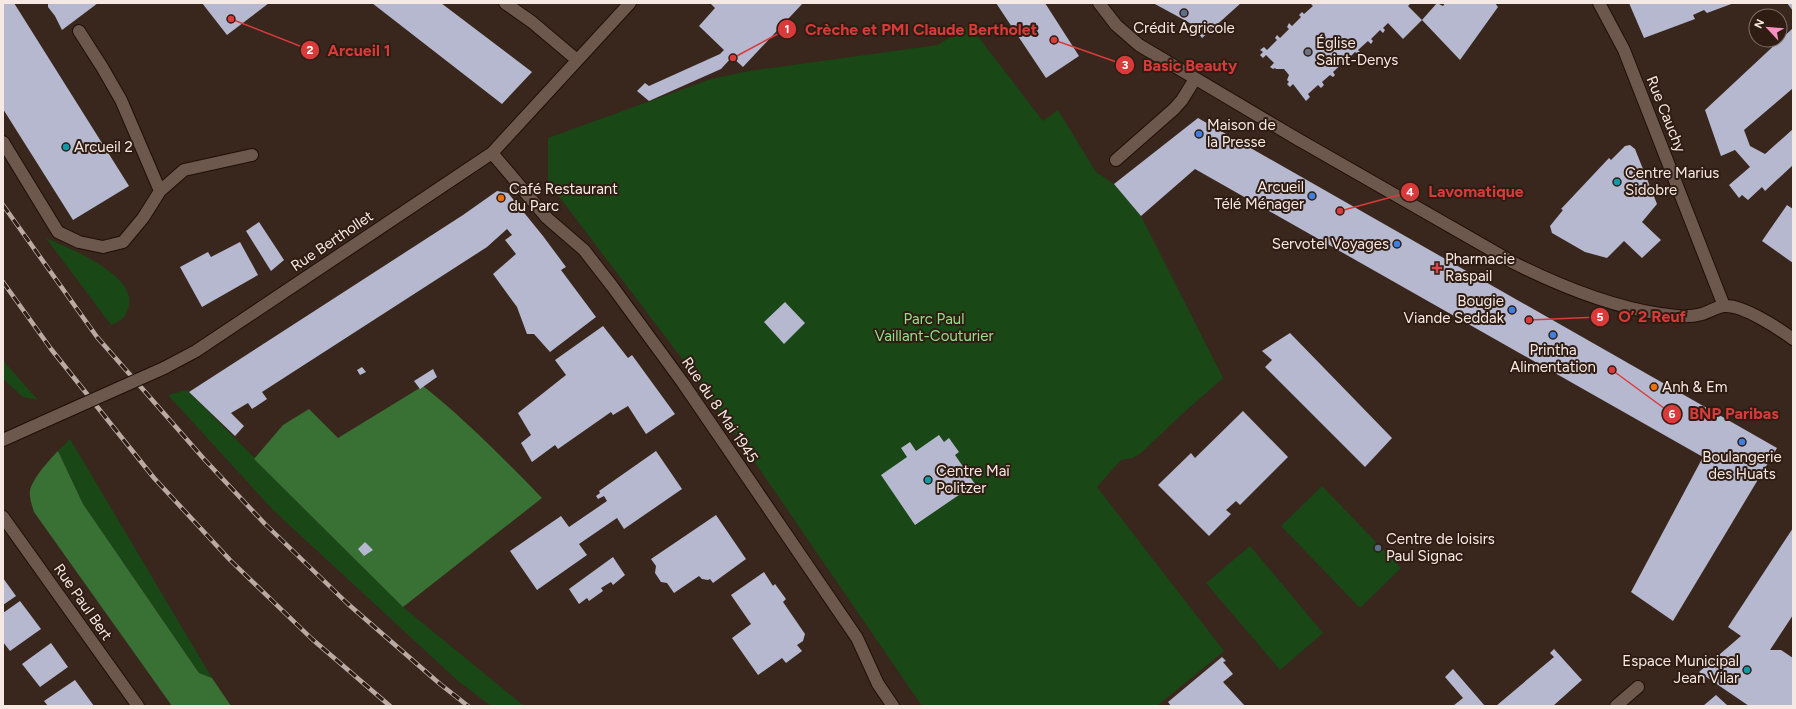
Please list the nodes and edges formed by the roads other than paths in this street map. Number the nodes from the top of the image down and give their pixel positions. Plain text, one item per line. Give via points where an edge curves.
1 (505, 3) edge
2 (630, 3) edge
3 (1099, 3) edge
4 (1599, 3) edge
5 (79, 31) dead end
6 (577, 60) junction
7 (1195, 79) junction
8 (3, 142) edge
9 (492, 153) junction
10 (252, 155) dead end
11 (1116, 160) dead end
12 (160, 191) junction
13 (1724, 306) junction
14 (1793, 339) edge
15 (3, 440) edge
16 (3, 517) edge
17 (1638, 687) dead end
18 (138, 706) edge
19 (893, 706) edge
20 (1616, 706) edge

1 - 6 street
2 - 6 street, Rue Berthollet
3 - 7 street via 1126,35
4 - 13 street, Rue Cauchy via 1624,50
5 - 12 street via 120,100
6 - 9 street, Rue Berthollet
7 - 11 street via 1174,109
7 - 13 street via 1549,281 1614,303 1659,314 1685,317
8 - 12 street via 58,232 79,242 103,247 123,242 143,218
9 - 15 street, Rue Berthollet, bridge via 196,351 164,368
9 - 19 street, Rue du 8 Mai 1945 via 547,218 584,250 683,383 857,638 878,684
10 - 12 street via 184,170
13 - 14 street via 1750,313
16 - 18 street, Rue Paul Bert
17 - 20 street

